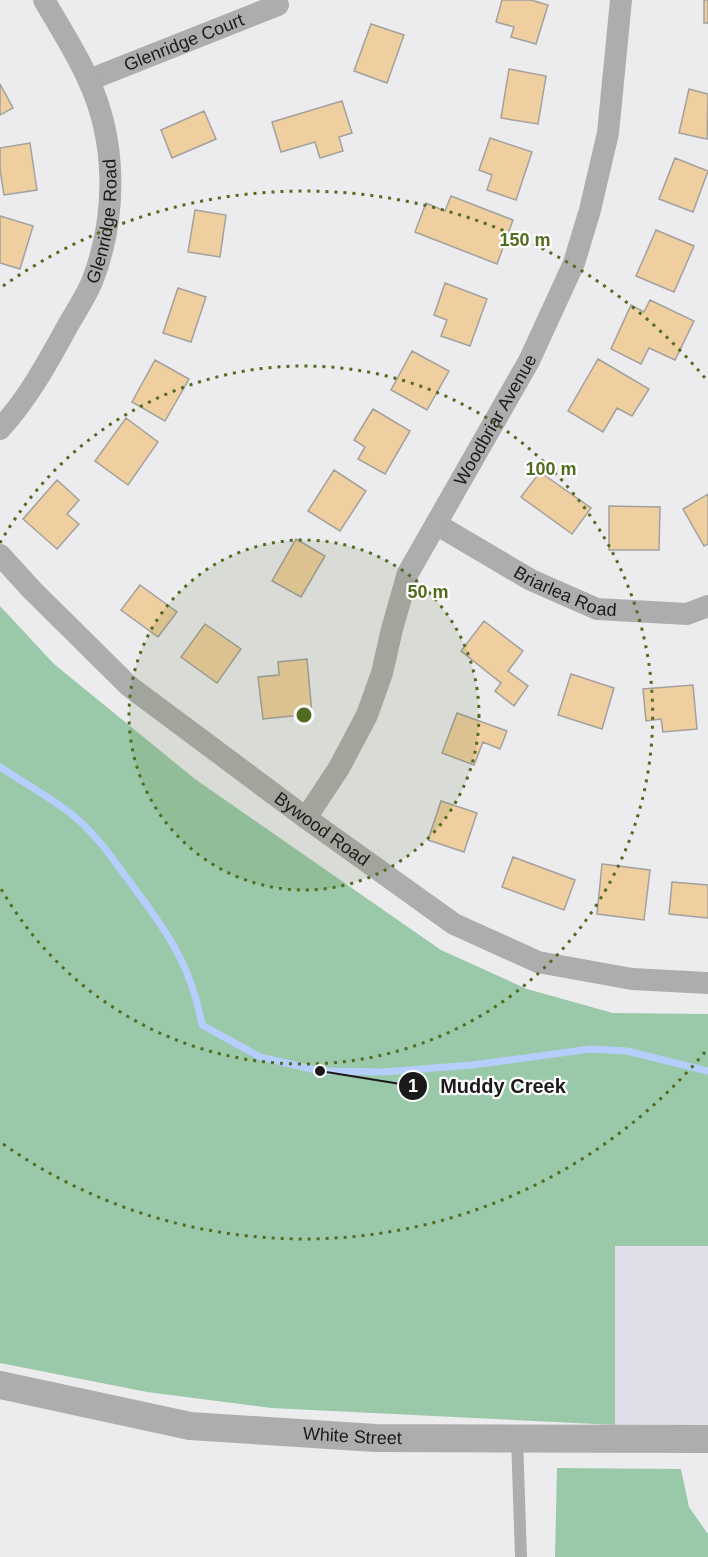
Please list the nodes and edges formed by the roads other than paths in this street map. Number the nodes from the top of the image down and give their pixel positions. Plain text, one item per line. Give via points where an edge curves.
1 (44, 0) edge
2 (621, 0) edge
3 (278, 5) dead end
4 (89, 80) junction
5 (0, 429) edge
6 (436, 524) junction
7 (0, 555) edge
8 (708, 606) edge
9 (306, 818) junction
10 (708, 983) edge
11 (0, 1385) edge
12 (518, 1438) junction
13 (708, 1439) edge
14 (521, 1557) edge

1 - 4 street, Glenridge Road
2 - 6 street, Woodbriar Avenue via 608,133 574,263 529,361
3 - 4 street, Glenridge Court
4 - 5 street, Glenridge Road via 111,171 109,225 93,280 15,413
6 - 8 street, Briarlea Road via 531,580 597,609 687,614
6 - 9 street, Woodbriar Avenue via 408,573 367,716
7 - 9 street, Bywood Road via 129,686
9 - 10 street, Bywood Road via 454,924 538,962 632,979
11 - 12 street, White Street via 190,1426 375,1438
12 - 13 street, White Street
12 - 14 lane

